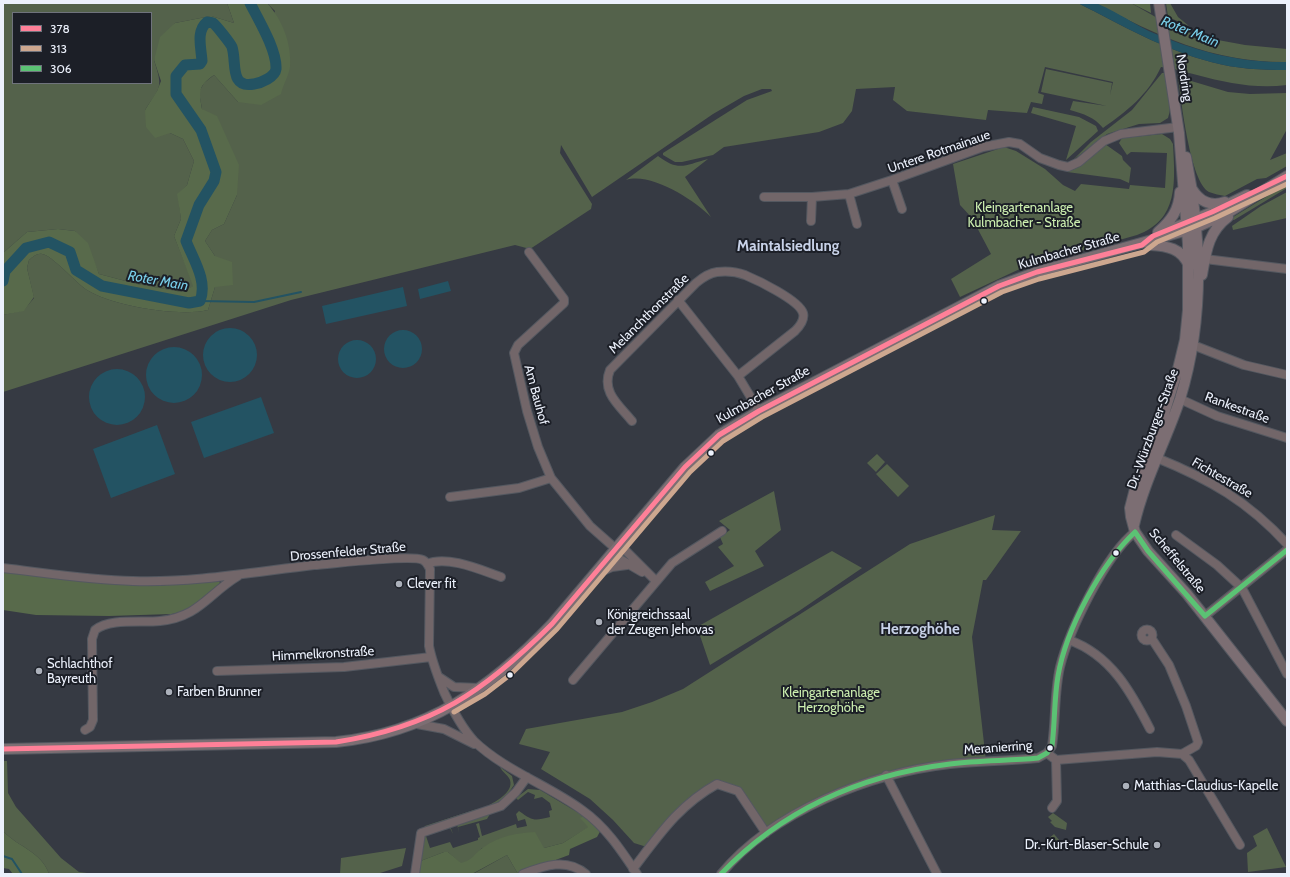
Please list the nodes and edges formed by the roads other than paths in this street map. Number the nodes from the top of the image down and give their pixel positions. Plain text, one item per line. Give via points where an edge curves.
1 (1160, 8) edge
2 (1179, 130) junction
3 (1182, 174) junction
4 (1287, 176) edge
5 (892, 180) junction
6 (1192, 189) junction
7 (849, 194) junction
8 (764, 197) dead end
9 (812, 197) junction
10 (1242, 201) junction
11 (902, 209) dead end
12 (811, 221) dead end
13 (857, 224) dead end
14 (1191, 225) junction
15 (1153, 236) junction
16 (1142, 245) junction
17 (529, 252) dead end
18 (1205, 259) junction
19 (1189, 267) junction
20 (1287, 269) edge
21 (1199, 295) junction
22 (678, 300) junction
23 (1193, 345) junction
24 (738, 376) junction
25 (1287, 376) edge
26 (1180, 399) junction
27 (759, 411) junction
28 (632, 421) dead end
29 (1287, 438) edge
30 (1157, 458) junction
31 (551, 478) junction
32 (450, 497) dead end
33 (1134, 529) junction
34 (722, 530) dead end
35 (1176, 535) dead end
36 (1287, 544) edge
37 (616, 549) junction
38 (1287, 550) edge
39 (427, 564) junction
40 (630, 566) junction
41 (3, 568) edge
42 (241, 575) junction
43 (594, 575) junction
44 (648, 575) junction
45 (501, 577) dead end
46 (656, 581) junction
47 (1242, 588) junction
48 (1205, 616) junction
49 (1152, 639) dead end
50 (1070, 640) junction
51 (431, 657) junction
52 (217, 671) dead end
53 (1287, 674) edge
54 (437, 675) junction
55 (573, 680) dead end
56 (481, 688) junction
57 (450, 706) junction
58 (1287, 721) edge
59 (417, 724) junction
60 (1150, 729) dead end
61 (85, 730) dead end
62 (3, 749) edge
63 (484, 749) junction
64 (1047, 753) junction
65 (1182, 754) junction
66 (1056, 760) junction
67 (886, 775) junction
68 (527, 777) junction
69 (1052, 808) dead end
70 (766, 833) junction
71 (1240, 845) dead end
72 (635, 871) edge
73 (415, 874) edge
74 (524, 874) edge
75 (586, 874) edge
76 (722, 874) edge
77 (937, 874) edge

1 - 2 main road, Nordring
2 - 3 main road, Nordring
2 - 5 street, Untere Rotmainaue via 1121,134 1104,141 1079,162 1068,167 1047,160 1020,144 1009,142 983,147
2 - 6 main road, Nordring
3 - 14 main road, Nordring
3 - 15 main road via 1178,208
4 - 10 main road
5 - 7 street, Untere Rotmainaue
5 - 11 street
6 - 10 main road via 1200,199 1211,204
6 - 14 main road, Nordring
7 - 9 street, Untere Rotmainaue
7 - 13 street
8 - 9 street, Untere Rotmainaue
9 - 12 street
10 - 14 main road
10 - 18 main road via 1212,233
14 - 15 main road, Kulmbacher Straße
14 - 16 main road, Kulmbacher Straße
14 - 19 main road, Dr.-Würzburger-Straße
14 - 21 main road, Dr.-Würzburger-Straße
15 - 16 main road, Kulmbacher Straße
16 - 19 main road via 1172,247 1182,255
16 - 27 main road, Kulmbacher Straße via 1037,272 999,286
17 - 31 street, Am Bauhof via 564,299 562,307 518,345 514,353 527,411
18 - 20 street
18 - 21 main road
19 - 33 main road, Dr.-Würzburger-Straße via 1185,340 1170,396 1136,485 1130,508
21 - 23 main road, Dr.-Würzburger-Straße
22 - 24 street
22 - 24 street, Melanchthonstraße via 710,274 723,272 743,274 790,299 801,309 804,313 801,324 795,331
22 - 28 street, Melanchthonstraße via 613,366 609,374 608,392
23 - 25 street via 1244,365
23 - 26 main road, Dr.-Würzburger-Straße
24 - 27 street
26 - 29 street, Rankestraße via 1217,416
26 - 30 main road, Dr.-Würzburger-Straße
27 - 37 main road, Kulmbacher Straße via 719,435 702,449
30 - 33 main road, Dr.-Würzburger-Straße via 1139,505
30 - 36 street, Fichtestraße via 1202,478 1240,500
31 - 32 street via 519,488
31 - 37 street, Am Bauhof via 587,522
33 - 48 main road, Scheffelstraße via 1148,551
33 - 50 street via 1114,556 1082,610
34 - 46 street via 678,558
35 - 47 street
37 - 40 street via 617,556
37 - 43 main road, Kulmbacher Straße
37 - 44 street via 624,549
38 - 47 street
39 - 42 street, Drossenfelder Straße via 416,558 352,561
39 - 45 street, Drossenfelder Straße via 433,561 452,562
39 - 51 street via 430,570
40 - 43 street via 618,565
40 - 44 street
41 - 42 street, Drossenfelder Straße via 134,581 188,580
42 - 61 street, Drossenfelder Straße via 186,615 160,621 105,624 95,630 92,639 93,720
43 - 56 main road, Kulmbacher Straße via 531,646
44 - 46 street
46 - 55 street
47 - 48 street
47 - 53 street
48 - 58 main road, Scheffelstraße
49 - 65 street via 1169,665 1198,742
50 - 60 street via 1096,654 1116,672 1128,687
50 - 64 street via 1060,668 1052,746
51 - 52 street, Himmelkronstraße via 344,667
51 - 54 street
54 - 56 street via 454,687
54 - 57 street
56 - 57 main road, Kulmbacher Straße
57 - 59 main road, Kulmbacher Straße
57 - 63 street via 465,730
59 - 62 main road, Kulmbacher Straße via 359,740 336,742
59 - 63 street via 449,731
63 - 68 street
64 - 66 street, Meranierring
64 - 67 street, Meranierring via 1038,758 949,764
65 - 66 street via 1157,752
65 - 71 street via 1189,760
66 - 69 street via 1057,801
67 - 70 street, Meranierring via 787,819
67 - 77 street
68 - 72 street via 582,810 618,845
68 - 73 street via 516,792 500,806 421,833
70 - 72 street via 738,791 717,784 698,794 672,818
70 - 76 street, Meranierring via 737,857
74 - 75 street via 556,864 573,866

